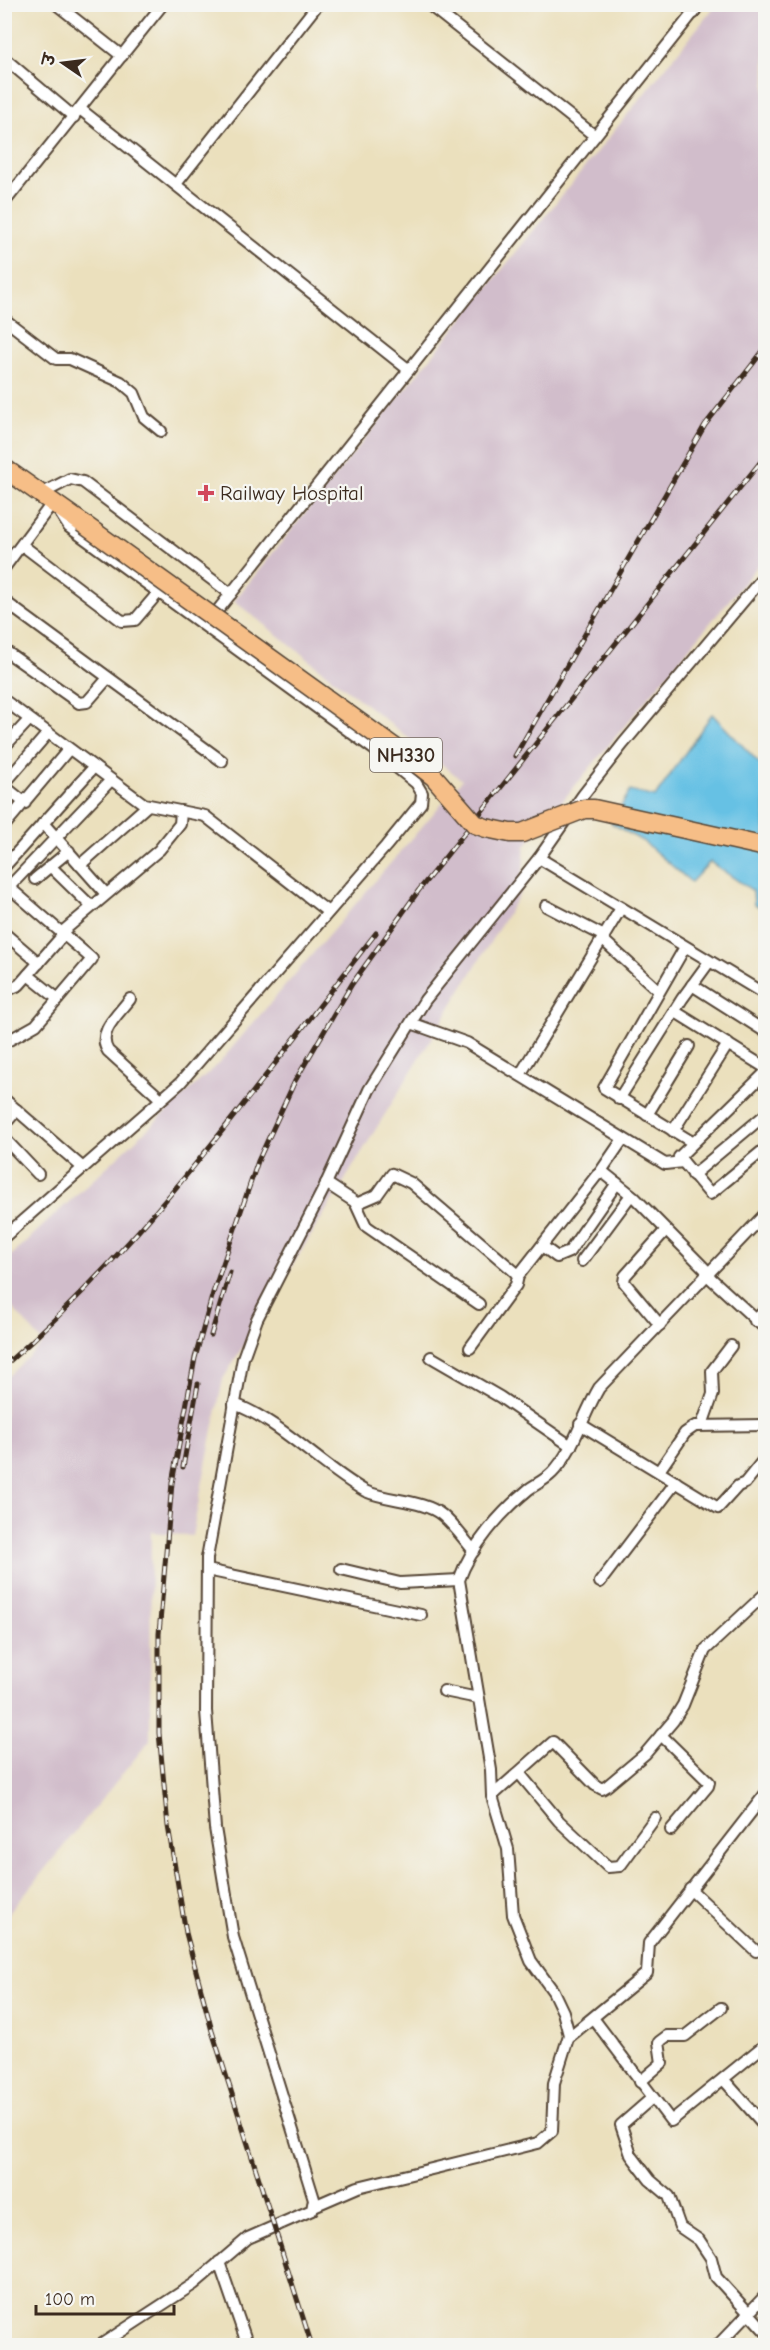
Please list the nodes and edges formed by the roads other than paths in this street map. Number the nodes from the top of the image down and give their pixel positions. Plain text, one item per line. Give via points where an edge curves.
1 (56, 4) edge
2 (163, 4) edge
3 (318, 4) edge
4 (428, 4) edge
5 (683, 4) edge
6 (697, 9) edge
7 (122, 56) junction
8 (4, 58) edge
9 (77, 113) junction
10 (595, 136) junction
11 (176, 184) junction
12 (4, 203) edge
13 (4, 318) edge
14 (409, 370) junction
15 (160, 431) dead end
16 (4, 468) edge
17 (47, 498) junction
18 (22, 545) junction
19 (4, 568) edge
20 (765, 574) edge
21 (158, 593) junction
22 (231, 594) junction
23 (4, 602) edge
24 (205, 627) junction
25 (4, 650) edge
26 (108, 678) junction
27 (4, 700) edge
28 (29, 720) junction
29 (48, 734) junction
30 (4, 747) edge
31 (69, 749) junction
32 (222, 761) dead end
33 (94, 767) junction
34 (111, 780) junction
35 (4, 785) edge
36 (25, 803) junction
37 (148, 805) junction
38 (181, 812) junction
39 (43, 823) junction
40 (4, 826) edge
41 (57, 838) junction
42 (765, 847) edge
43 (4, 849) edge
44 (69, 851) junction
45 (14, 856) junction
46 (539, 858) junction
47 (80, 865) junction
48 (50, 866) junction
49 (4, 867) edge
50 (35, 879) dead end
51 (7, 885) edge
52 (106, 894) junction
53 (91, 906) junction
54 (546, 906) dead end
55 (621, 908) junction
56 (328, 912) junction
57 (4, 933) edge
58 (62, 934) junction
59 (603, 937) junction
60 (685, 947) junction
61 (709, 962) junction
62 (39, 963) junction
63 (28, 975) junction
64 (4, 982) edge
65 (692, 985) junction
66 (659, 991) junction
67 (765, 995) edge
68 (58, 999) junction
69 (130, 999) dead end
70 (674, 1011) junction
71 (411, 1023) junction
72 (765, 1032) edge
73 (4, 1043) edge
74 (728, 1044) junction
75 (689, 1046) dead end
76 (765, 1070) edge
77 (520, 1075) junction
78 (4, 1099) edge
79 (161, 1099) junction
80 (619, 1099) junction
81 (17, 1110) junction
82 (765, 1114) edge
83 (647, 1115) junction
84 (4, 1125) edge
85 (673, 1131) junction
86 (4, 1138) edge
87 (623, 1139) junction
88 (692, 1142) junction
89 (765, 1148) edge
90 (683, 1162) junction
91 (83, 1168) junction
92 (38, 1174) dead end
93 (599, 1174) junction
94 (693, 1175) junction
95 (326, 1183) junction
96 (617, 1183) junction
97 (632, 1195) junction
98 (356, 1204) junction
99 (765, 1213) edge
100 (665, 1231) junction
101 (4, 1237) edge
102 (542, 1246) junction
103 (582, 1261) dead end
104 (707, 1273) junction
105 (518, 1276) junction
106 (479, 1304) dead end
107 (765, 1309) edge
108 (755, 1321) junction
109 (660, 1325) junction
110 (765, 1329) edge
111 (731, 1346) dead end
112 (470, 1348) dead end
113 (431, 1357) dead end
114 (234, 1404) junction
115 (580, 1424) junction
116 (702, 1425) junction
117 (765, 1425) edge
118 (571, 1446) junction
119 (765, 1457) edge
120 (659, 1471) junction
121 (676, 1482) junction
122 (474, 1551) junction
123 (341, 1569) dead end
124 (207, 1570) junction
125 (459, 1580) junction
126 (600, 1582) dead end
127 (765, 1593) edge
128 (421, 1615) dead end
129 (444, 1690) dead end
130 (478, 1698) junction
131 (661, 1735) junction
132 (519, 1773) junction
133 (765, 1793) edge
134 (492, 1796) junction
135 (655, 1818) dead end
136 (671, 1830) dead end
137 (690, 1889) junction
138 (756, 1951) dead end
139 (721, 2008) dead end
140 (593, 2018) junction
141 (569, 2037) junction
142 (765, 2044) edge
143 (724, 2080) junction
144 (640, 2082) junction
145 (652, 2098) junction
146 (765, 2127) edge
147 (314, 2206) junction
148 (219, 2262) junction
149 (765, 2295) edge
150 (750, 2312) junction
151 (765, 2332) edge
152 (99, 2346) edge
153 (248, 2346) edge
154 (717, 2346) edge

1 - 7 street
2 - 7 street
3 - 11 street
4 - 10 street
5 - 6 street
6 - 10 street
7 - 9 street
8 - 9 street
9 - 11 street
9 - 12 street
10 - 14 street
11 - 14 street
13 - 15 street via 56,359 70,359 121,382 134,393 144,417
14 - 22 street
16 - 17 highway, NH330
17 - 18 street
17 - 21 street via 69,527
17 - 22 street via 70,479 83,482
17 - 42 highway, NH330, bridge via 412,760 434,777 475,824 522,833 584,808
18 - 19 street
18 - 21 street via 122,621 135,620
20 - 46 street via 623,744
21 - 24 street
22 - 24 street
23 - 26 street
24 - 56 street via 375,750 416,783 422,793 421,803
25 - 26 street via 79,703 87,702
26 - 32 street
27 - 28 street
28 - 29 street
28 - 30 street
29 - 31 street
29 - 35 street
31 - 33 street
31 - 36 street
33 - 34 street
33 - 39 street
34 - 37 street
34 - 41 street
35 - 36 street
36 - 40 street
37 - 38 street
37 - 47 street
38 - 52 street via 180,824 159,850
38 - 56 street via 205,816
39 - 41 street
39 - 45 street
41 - 44 street
41 - 51 street
43 - 45 street
44 - 47 street
44 - 48 street
45 - 49 street
46 - 55 street
46 - 71 street via 425,1000
47 - 52 street
48 - 50 street
48 - 53 street
51 - 58 street
52 - 53 street
53 - 58 street
54 - 59 street
55 - 59 street
55 - 60 street
56 - 79 street via 180,1083
57 - 62 street
58 - 62 street
58 - 68 street via 92,959
59 - 66 street
59 - 77 street
60 - 61 street
60 - 66 street
61 - 65 street
61 - 67 street
62 - 63 street
63 - 64 street via 15,988
63 - 68 street
65 - 70 street
65 - 72 street
66 - 80 street via 605,1086
68 - 73 street via 36,1025
69 - 79 street via 106,1030 105,1047
70 - 74 street
70 - 80 street
71 - 77 street via 459,1039
71 - 95 street via 369,1090
74 - 76 street
74 - 85 street
75 - 83 street
76 - 88 street
77 - 87 street
78 - 81 street
79 - 91 street
80 - 83 street
81 - 84 street
81 - 91 street
82 - 94 street
83 - 85 street
85 - 88 street
86 - 92 street
87 - 90 street via 665,1164
87 - 93 street
88 - 90 street via 680,1155
89 - 94 street via 711,1194
90 - 94 street
91 - 101 street
93 - 96 street via 607,1174
93 - 102 street
95 - 98 street
95 - 114 street via 257,1319 243,1358
96 - 97 street
96 - 102 street via 569,1252 557,1257
97 - 100 street
97 - 103 street
98 - 105 street via 373,1198 392,1174 398,1174
98 - 106 street via 366,1226
99 - 104 street
100 - 104 street
100 - 109 street via 624,1279 625,1286
102 - 105 street
104 - 108 street
104 - 109 street
105 - 112 street via 516,1285
107 - 108 street
108 - 110 street
109 - 115 street via 599,1388
111 - 116 street via 712,1371 713,1394
113 - 118 street via 500,1397
114 - 122 street via 266,1418 365,1491 442,1515
114 - 124 street
115 - 118 street
115 - 120 street
116 - 117 street
116 - 120 street via 685,1432
118 - 122 street via 552,1473 505,1513
119 - 121 street via 718,1508
120 - 121 street
121 - 126 street
122 - 125 street
123 - 125 street via 400,1583
124 - 128 street
124 - 147 street via 206,1711 215,1828 232,1937
125 - 130 street
127 - 131 street via 705,1650 683,1704
129 - 130 street
130 - 134 street
131 - 132 street via 645,1754 602,1789 553,1742
131 - 136 street via 708,1782
132 - 134 street
132 - 135 street via 559,1821 612,1868 620,1866
133 - 137 street
134 - 141 street via 508,1849 513,1915 531,1961 563,2012
137 - 138 street
137 - 140 street via 648,1945 647,1973
139 - 144 street via 685,2036 667,2036 659,2043 662,2063
140 - 141 street
140 - 144 street
141 - 147 street via 554,2083 552,2131 538,2143 358,2187
142 - 143 street
143 - 145 street via 674,2121 667,2119
143 - 146 street
144 - 145 street
145 - 150 street via 621,2125 631,2155 650,2180 667,2192 680,2227 699,2240 717,2277
147 - 148 street via 248,2238
148 - 152 street via 194,2284
148 - 153 street
149 - 150 street
150 - 151 street
150 - 154 street

